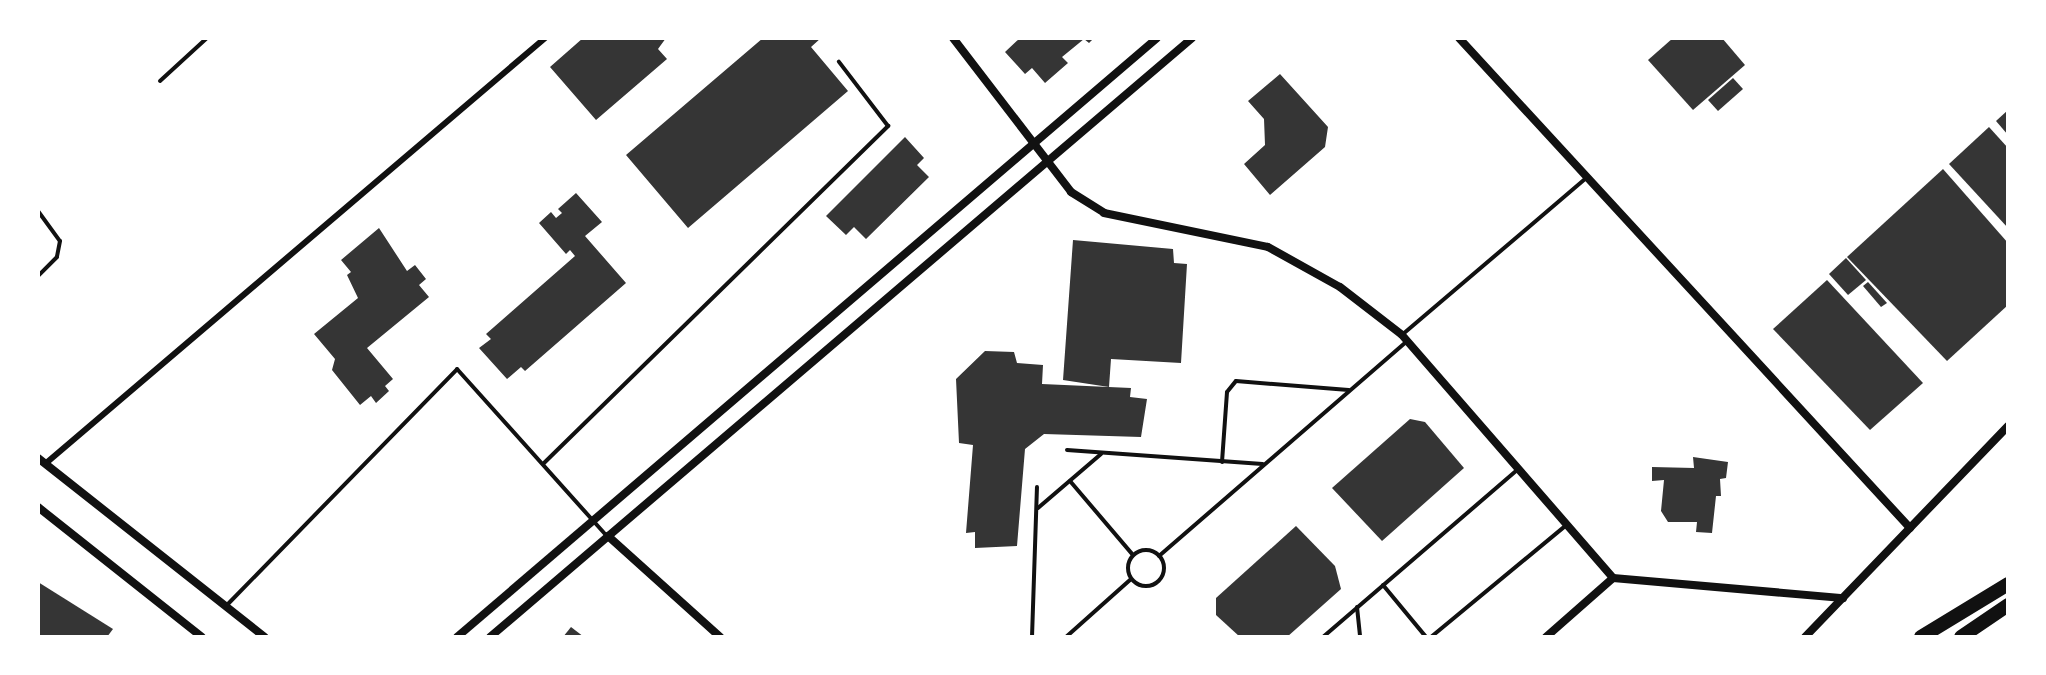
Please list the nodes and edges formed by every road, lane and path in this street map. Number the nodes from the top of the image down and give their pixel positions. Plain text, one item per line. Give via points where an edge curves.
1 (207, 38) edge
2 (545, 38) edge
3 (953, 38) edge
4 (1157, 38) edge
5 (1192, 38) edge
6 (1459, 38) edge
7 (839, 62) dead end
8 (160, 81) dead end
9 (1033, 146) junction
10 (1047, 164) junction
11 (1587, 177) junction
12 (38, 211) edge
13 (38, 276) edge
14 (1404, 338) junction
15 (1350, 391) junction
16 (2008, 426) edge
17 (1067, 450) dead end
18 (1103, 453) junction
19 (42, 461) edge
20 (1222, 462) junction
21 (544, 463) junction
22 (1265, 465) junction
23 (1519, 469) junction
24 (1070, 481) junction
25 (1037, 487) dead end
26 (38, 507) edge
27 (1036, 509) junction
28 (591, 522) junction
29 (1567, 524) junction
30 (1910, 528) junction
31 (608, 536) junction
32 (1133, 555) junction
33 (1159, 556) junction
34 (1613, 578) junction
35 (1131, 579) junction
36 (2008, 584) edge
37 (1383, 585) junction
38 (1843, 598) junction
39 (2008, 605) edge
40 (226, 606) junction
41 (1357, 607) junction
42 (199, 636) edge
43 (265, 637) edge
44 (457, 637) edge
45 (490, 637) edge
46 (720, 637) edge
47 (1032, 637) edge
48 (1066, 637) edge
49 (1323, 637) edge
50 (1360, 637) edge
51 (1429, 637) edge
52 (1546, 637) edge
53 (1805, 637) edge
54 (1921, 637) edge
55 (1961, 637) edge

1 - 8 lane
2 - 19 street
3 - 9 street
4 - 9 street
5 - 10 street
6 - 11 street
7 - 21 lane via 888,126
9 - 10 street
9 - 28 street
10 - 14 street via 1071,192 1104,213 1268,247 1340,287
10 - 31 street
11 - 14 lane
11 - 30 street
12 - 13 lane via 60,241 57,257
14 - 15 lane
14 - 23 street
15 - 20 lane via 1236,381 1227,392
15 - 22 lane
16 - 30 street
17 - 18 lane
18 - 20 lane
18 - 24 lane
19 - 40 street
20 - 22 lane
21 - 28 lane
21 - 40 lane via 457,369
22 - 33 lane
23 - 29 street
23 - 37 lane
24 - 27 lane
24 - 32 lane
25 - 27 lane
26 - 42 street
27 - 47 lane
28 - 31 lane
28 - 44 street
29 - 34 street
29 - 51 lane
30 - 38 street
31 - 45 street
31 - 46 street
32 - 33 lane via 1149,550
32 - 35 lane via 1128,565
33 - 35 lane via 1164,571 1156,583 1143,587
34 - 38 street
34 - 52 street
35 - 48 lane
36 - 54 highway
37 - 41 lane
37 - 51 lane
38 - 53 street
39 - 55 highway
40 - 43 street
41 - 49 lane
41 - 50 lane

